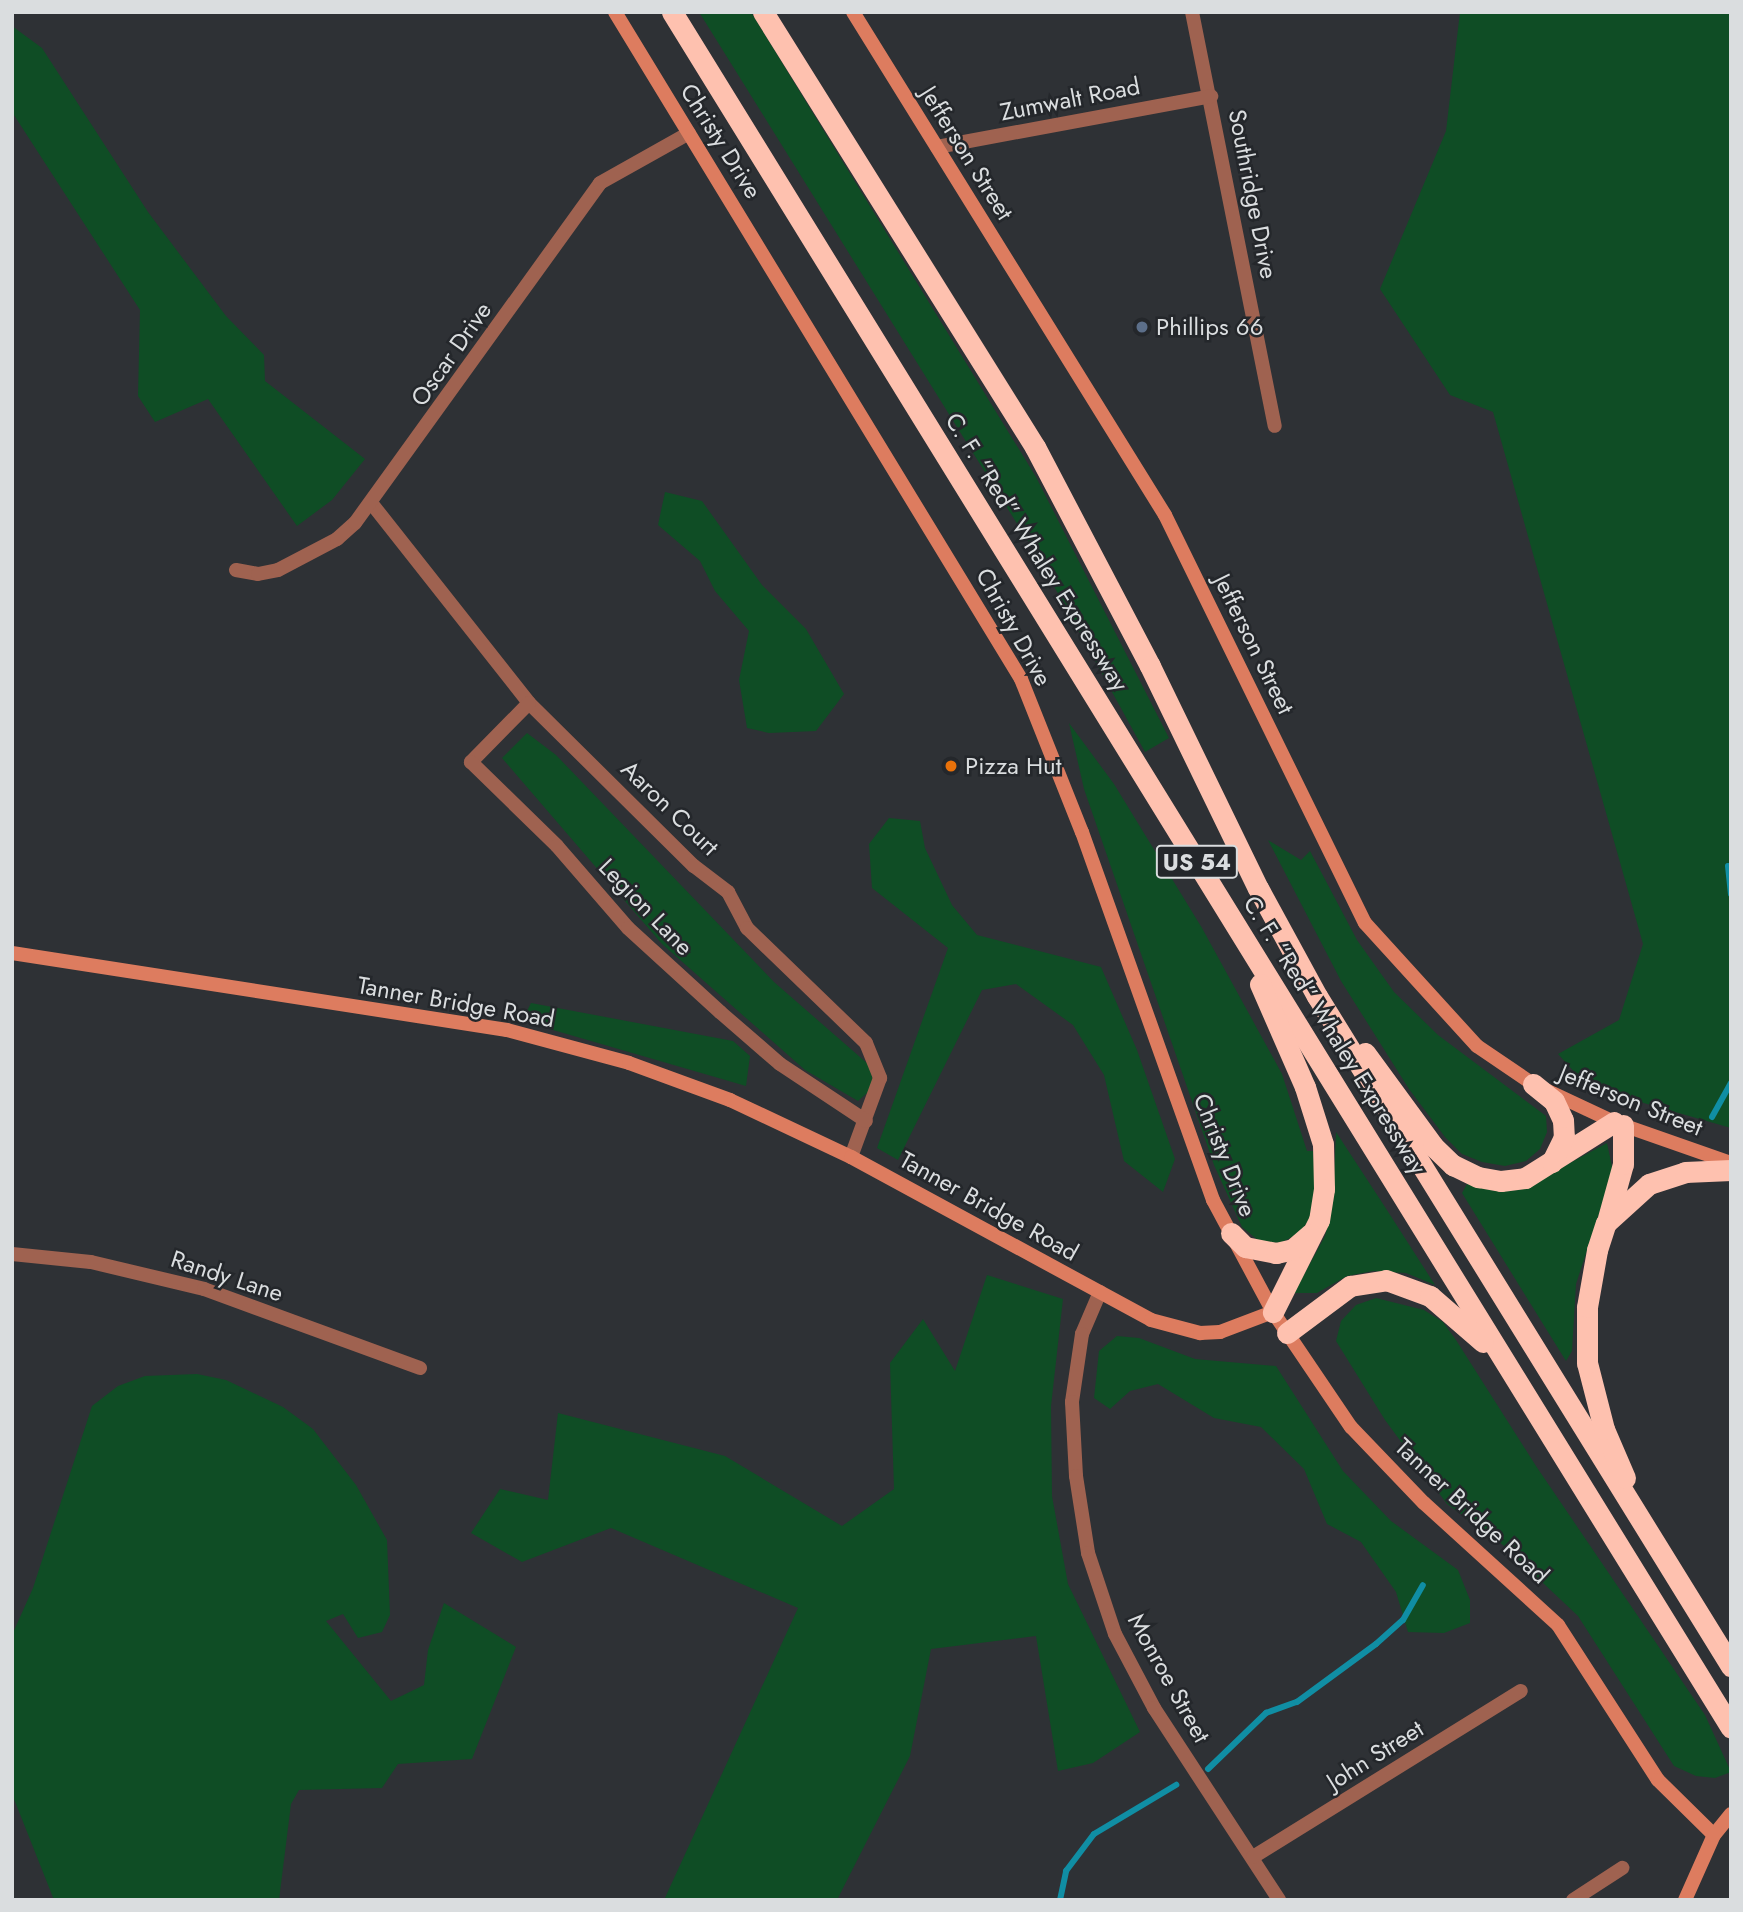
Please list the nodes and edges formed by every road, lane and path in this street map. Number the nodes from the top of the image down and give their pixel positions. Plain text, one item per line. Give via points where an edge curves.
1 (615, 12) edge
2 (671, 12) edge
3 (763, 12) edge
4 (853, 12) edge
5 (1192, 12) edge
6 (1211, 96) junction
7 (689, 133) junction
8 (937, 147) junction
9 (1275, 426) dead end
10 (372, 504) junction
11 (236, 570) dead end
12 (529, 703) junction
13 (1227, 911) junction
14 (12, 953) edge
15 (1317, 996) junction
16 (1533, 1084) junction
17 (866, 1121) junction
18 (1618, 1124) junction
19 (851, 1157) junction
20 (1731, 1163) edge
21 (1550, 1165) junction
22 (1731, 1170) edge
23 (1319, 1220) junction
24 (1606, 1223) junction
25 (1231, 1233) junction
26 (12, 1254) edge
27 (1100, 1292) junction
28 (1273, 1312) junction
29 (1287, 1333) junction
30 (1507, 1366) junction
31 (420, 1368) dead end
32 (1650, 1538) junction
33 (1731, 1665) edge
34 (1521, 1691) dead end
35 (1726, 1721) edge
36 (1731, 1814) edge
37 (1714, 1835) junction
38 (1253, 1857) junction
39 (1622, 1868) dead end
40 (1279, 1900) edge
41 (1573, 1900) edge
42 (1685, 1900) edge

1 - 7 street, Christy Drive
2 - 13 highway, C. F. “Red” Whaley Expressway / US 54
3 - 15 highway, C. F. “Red” Whaley Expressway / US 54 via 1035,447
4 - 8 street, Jefferson Street
5 - 6 street, Southridge Drive
6 - 8 street, Zumwalt Road
6 - 9 street, Southridge Drive
7 - 10 street, Oscar Drive via 600,183
7 - 25 street, Christy Drive via 1021,679 1082,832 1213,1200
8 - 16 street, Jefferson Street via 1165,515 1365,923 1477,1046
10 - 11 street, Oscar Drive via 337,539 304,558 270,571
10 - 12 street, Aaron Court
12 - 17 street, Aaron Court via 694,866 728,892 747,928 866,1043 880,1078
12 - 17 street, Legion Lane via 471,762 557,846 628,928 720,1012 780,1064
13 - 23 highway via 1305,1087 1323,1144
13 - 30 highway, C. F. “Red” Whaley Expressway / US 54
14 - 19 street, Tanner Bridge Road via 507,1030 629,1063 730,1100
15 - 21 highway via 1453,1165 1501,1181 1525,1178
15 - 32 highway, C. F. “Red” Whaley Expressway / US 54
16 - 18 street, Jefferson Street
16 - 21 highway via 1554,1101 1563,1120 1560,1152
17 - 19 street, Aaron Court
18 - 20 street, Jefferson Street
18 - 21 highway
18 - 24 highway via 1623,1164
19 - 27 street, Tanner Bridge Road
22 - 24 highway via 1667,1176 1632,1195
23 - 25 highway via 1307,1239 1276,1253 1245,1247
23 - 28 highway
24 - 32 highway via 1590,1279 1587,1363 1604,1429
25 - 28 street, Christy Drive
26 - 31 street, Randy Lane via 91,1262 204,1289
27 - 28 street, Tanner Bridge Road via 1151,1320 1200,1333 1220,1332
27 - 38 street, Monroe Street via 1082,1334 1072,1402 1076,1476 1088,1553 1115,1634 1148,1695
28 - 29 street, Tanner Bridge Road
29 - 30 highway via 1350,1286 1386,1280 1430,1296
29 - 37 street, Tanner Bridge Road via 1351,1427 1424,1503 1558,1625 1658,1780
30 - 35 highway, C. F. “Red” Whaley Expressway / US 54
32 - 33 highway, C. F. “Red” Whaley Expressway / US 54
34 - 38 street, John Street
36 - 37 street
37 - 42 street
38 - 40 street, Monroe Street
39 - 41 street

